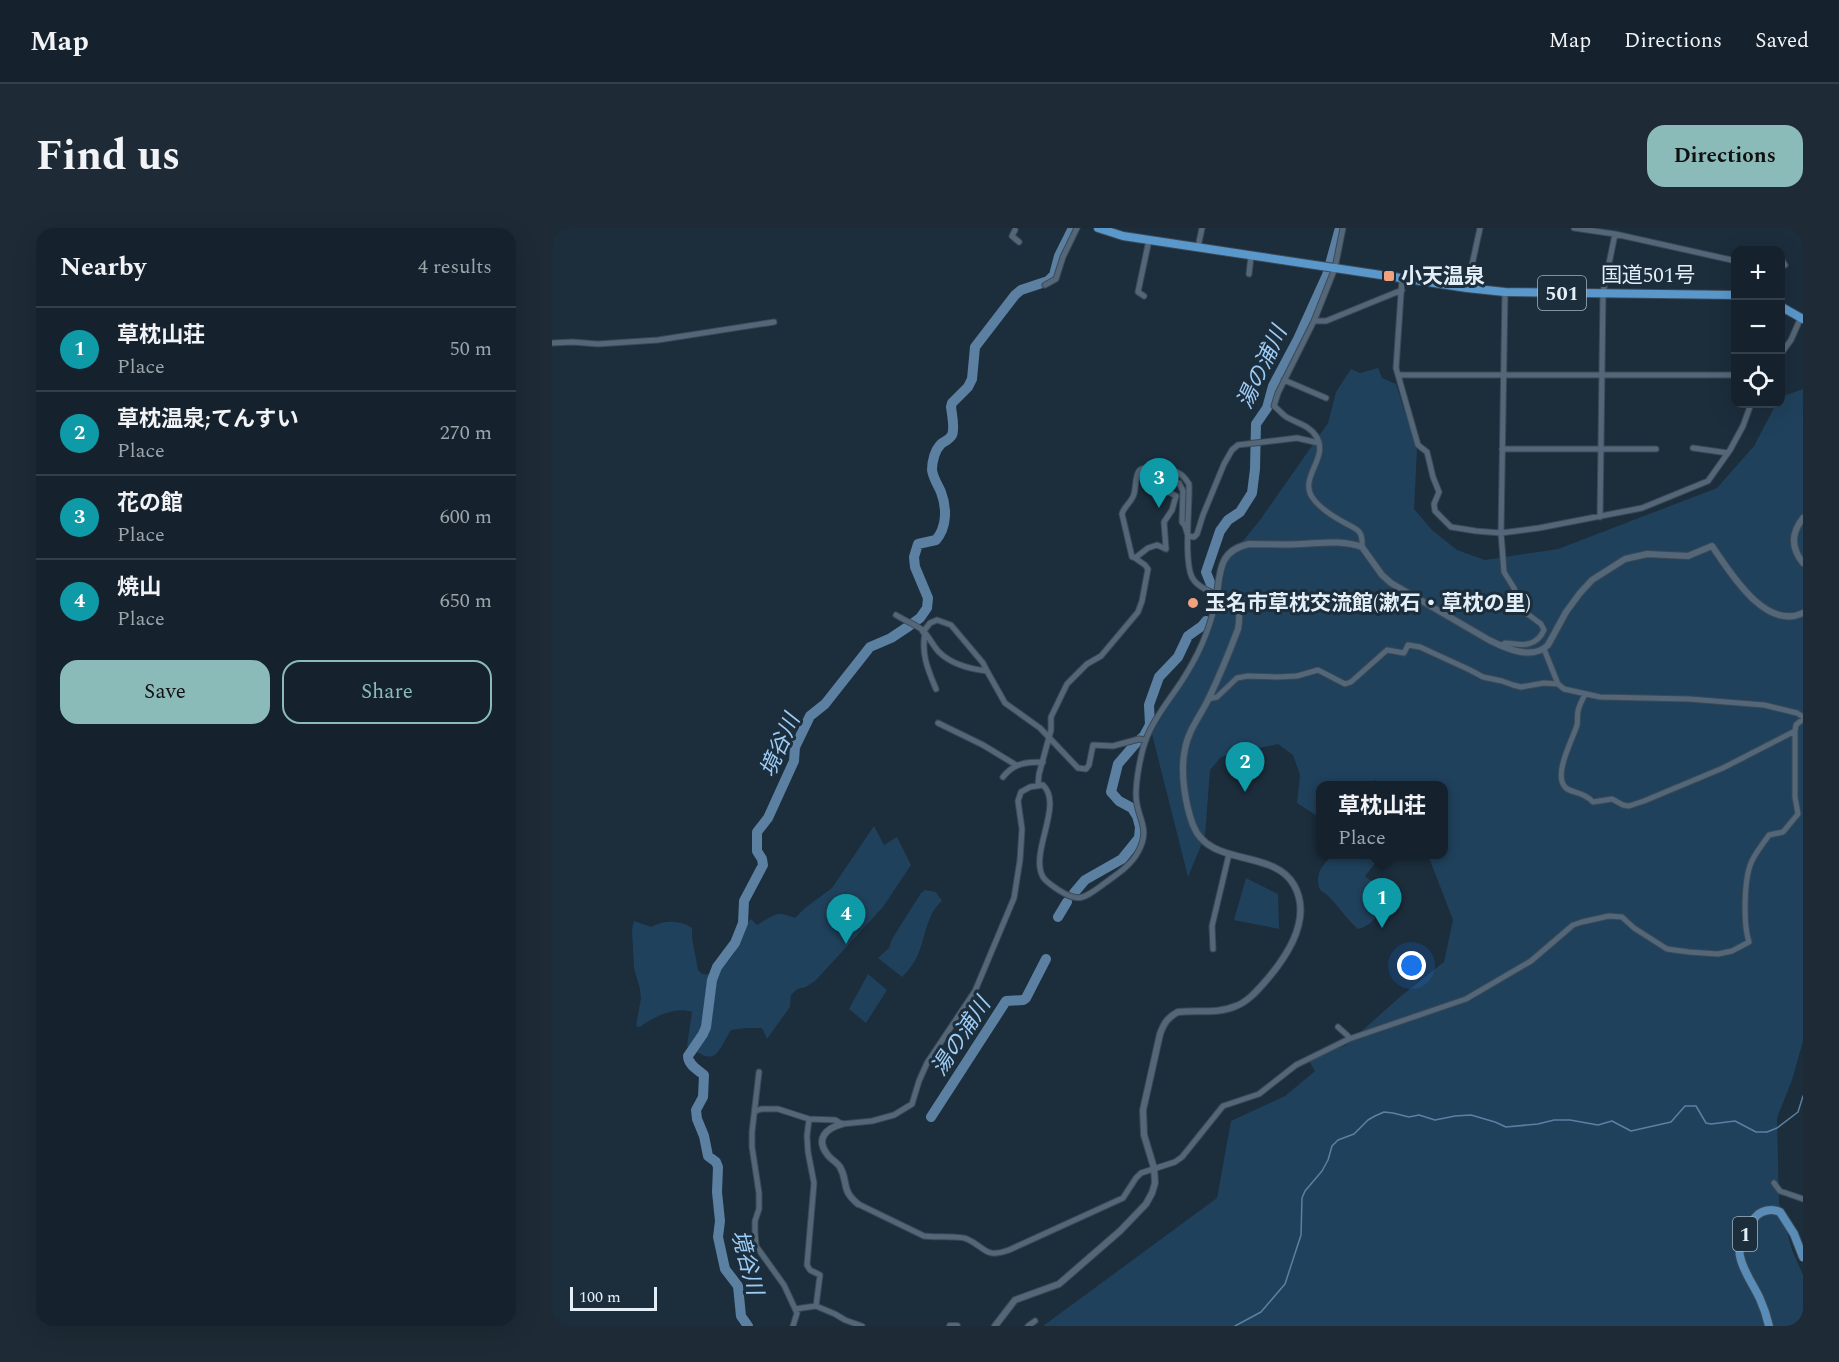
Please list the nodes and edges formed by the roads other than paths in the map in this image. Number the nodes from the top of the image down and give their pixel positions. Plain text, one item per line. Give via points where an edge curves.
1 (1077, 228) edge
2 (1098, 228) edge
3 (1202, 228) edge
4 (1343, 228) edge
5 (1480, 228) edge
6 (1574, 228) edge
7 (1014, 229) edge
8 (1615, 234) junction
9 (1149, 240) junction
10 (1018, 242) dead end
11 (1198, 248) junction
12 (1251, 256) junction
13 (1731, 260) edge
14 (1332, 268) junction
15 (1249, 274) dead end
16 (1402, 279) junction
17 (1045, 285) dead end
18 (1467, 288) junction
19 (1402, 290) junction
20 (1505, 292) junction
21 (1602, 293) junction
22 (1731, 295) edge
23 (1144, 296) dead end
24 (1785, 308) edge
25 (1802, 316) edge
26 (1314, 321) junction
27 (774, 322) dead end
28 (552, 343) edge
29 (1781, 354) edge
30 (1503, 374) junction
31 (1398, 375) junction
32 (1601, 375) junction
33 (1731, 375) edge
34 (1284, 380) junction
35 (1326, 398) dead end
36 (1750, 408) edge
37 (1319, 443) junction
38 (1600, 448) junction
39 (1693, 448) dead end
40 (1502, 449) junction
41 (1656, 449) dead end
42 (1728, 453) junction
43 (1600, 517) junction
44 (1803, 518) edge
45 (1502, 533) junction
46 (1188, 536) junction
47 (1362, 547) junction
48 (1135, 558) junction
49 (1803, 563) edge
50 (1217, 595) junction
51 (1803, 613) edge
52 (896, 615) dead end
53 (924, 632) junction
54 (1501, 646) junction
55 (1544, 649) junction
56 (987, 671) junction
57 (1558, 684) junction
58 (936, 689) dead end
59 (1585, 694) junction
60 (1208, 699) junction
61 (1803, 718) edge
62 (938, 723) dead end
63 (1794, 731) junction
64 (1049, 739) junction
65 (1142, 740) junction
66 (1043, 762) junction
67 (1016, 765) junction
68 (1003, 777) dead end
69 (1038, 785) junction
70 (1229, 854) junction
71 (1213, 949) dead end
72 (1338, 1028) dead end
73 (1349, 1039) junction
74 (759, 1072) dead end
75 (756, 1111) junction
76 (809, 1119) junction
77 (842, 1124) junction
78 (1154, 1168) junction
79 (1774, 1183) dead end
80 (1803, 1199) edge
81 (858, 1204) joint
82 (1803, 1257) edge
83 (816, 1306) junction
84 (795, 1309) junction
85 (1035, 1321) dead end
86 (793, 1326) edge
87 (862, 1326) edge
88 (950, 1326) edge
89 (957, 1326) edge
90 (995, 1326) edge
91 (1028, 1326) edge
92 (1769, 1326) edge

1 - 17 street via 1056,279
2 - 9 highway, 国道501号 / 501
3 - 11 street
4 - 14 street
5 - 18 street
6 - 8 street
7 - 10 street via 1012,236
8 - 13 street
8 - 21 street
9 - 11 highway, 国道501号 / 501
9 - 23 street via 1138,292
11 - 12 highway, 国道501号 / 501
12 - 14 highway, 国道501号 / 501
12 - 15 street
14 - 16 highway, 国道501号 / 501
14 - 26 street
16 - 18 highway, 国道501号 / 501
16 - 19 street
18 - 20 highway, 国道501号 / 501
19 - 26 street via 1326,321
19 - 31 street
20 - 21 highway, 国道501号 / 501
20 - 30 street
21 - 22 highway, 国道501号 / 501
21 - 32 street
24 - 25 highway
25 - 29 street
26 - 34 street
27 - 28 street via 658,340
30 - 31 street
30 - 32 street
30 - 40 street
31 - 45 street via 1418,445 1427,452 1439,492 1435,511 1451,527
32 - 33 street
32 - 38 street
34 - 35 street
34 - 37 street via 1274,406 1303,424
36 - 42 street
37 - 46 street via 1297,438 1238,445 1224,464 1197,534
37 - 47 street via 1308,491 1314,500 1358,530
38 - 40 street
38 - 41 street
38 - 43 street
39 - 42 street
40 - 45 street
42 - 43 street via 1708,481 1649,506
43 - 45 street
44 - 49 street via 1796,529 1794,547
45 - 54 street via 1504,572 1522,610 1544,630 1536,642
46 - 48 street via 1182,522 1183,491 1179,483 1171,482 1163,489 1176,496 1164,522 1166,549 1157,545
46 - 48 street via 1190,484 1179,473 1144,467 1122,514
46 - 50 street via 1193,579
47 - 50 street via 1321,541 1241,546 1223,562
47 - 54 street via 1391,583
48 - 64 street via 1148,569 1138,612 1101,656 1067,684 1051,717
50 - 60 street via 1232,601 1239,618 1234,640
50 - 65 street via 1202,645
51 - 55 street via 1790,617 1763,608 1712,546 1688,556 1647,554 1625,559 1592,580 1566,612
52 - 53 street
53 - 56 street via 938,652 951,661
53 - 56 street via 937,620 951,625
53 - 58 street via 923,651
54 - 55 street via 1530,653
55 - 57 street
56 - 64 street via 1005,703
57 - 59 street
57 - 60 street via 1513,685 1408,645 1404,653 1388,651 1345,684 1318,670 1287,677 1248,676 1237,678 1217,697
59 - 61 street via 1764,705
59 - 63 street via 1562,772 1563,785 1568,790 1587,795 1593,802 1612,799 1629,806 1644,801 1723,768
60 - 70 street via 1185,747 1184,779 1196,832 1211,846
61 - 63 street
62 - 67 street
63 - 73 street via 1798,814 1783,832 1769,835 1752,861 1747,876 1745,918 1749,942 1718,954 1696,953 1667,949 1622,917 1582,922 1573,925 1531,961 1466,999
64 - 65 street via 1078,768 1086,769 1094,745
64 - 66 street
65 - 69 street via 1136,795 1145,831 1143,842 1131,862 1090,895 1069,896 1044,878 1040,853 1050,807 1047,788
66 - 67 street
66 - 69 street
67 - 68 street
69 - 77 street via 1021,792 1018,801 1022,829 1014,898 975,991 927,1063 912,1104 894,1115
70 - 71 street via 1212,926
70 - 78 street via 1284,873 1298,896 1298,926 1286,954 1244,1002 1225,1010 1178,1012 1165,1022 1143,1110 1144,1135
72 - 73 street
73 - 78 street via 1296,1065 1259,1094 1223,1106 1182,1157
74 - 75 street
75 - 76 street via 778,1109
75 - 84 street via 752,1132 759,1193 756,1246
76 - 77 street
76 - 83 street via 808,1152 814,1183 807,1264 819,1275
77 - 81 street via 827,1130 823,1146 839,1165 846,1191
78 - 81 street via 1141,1173 1123,1198 999,1254 984,1251 965,1238 924,1236
78 - 90 street via 1152,1193 1133,1218 1059,1284 1015,1300
79 - 80 street via 1780,1191
82 - 92 main road, 1 via 1780,1212 1770,1209 1759,1213 1739,1254
83 - 84 street
83 - 87 street
84 - 86 street
85 - 91 street
88 - 89 street

